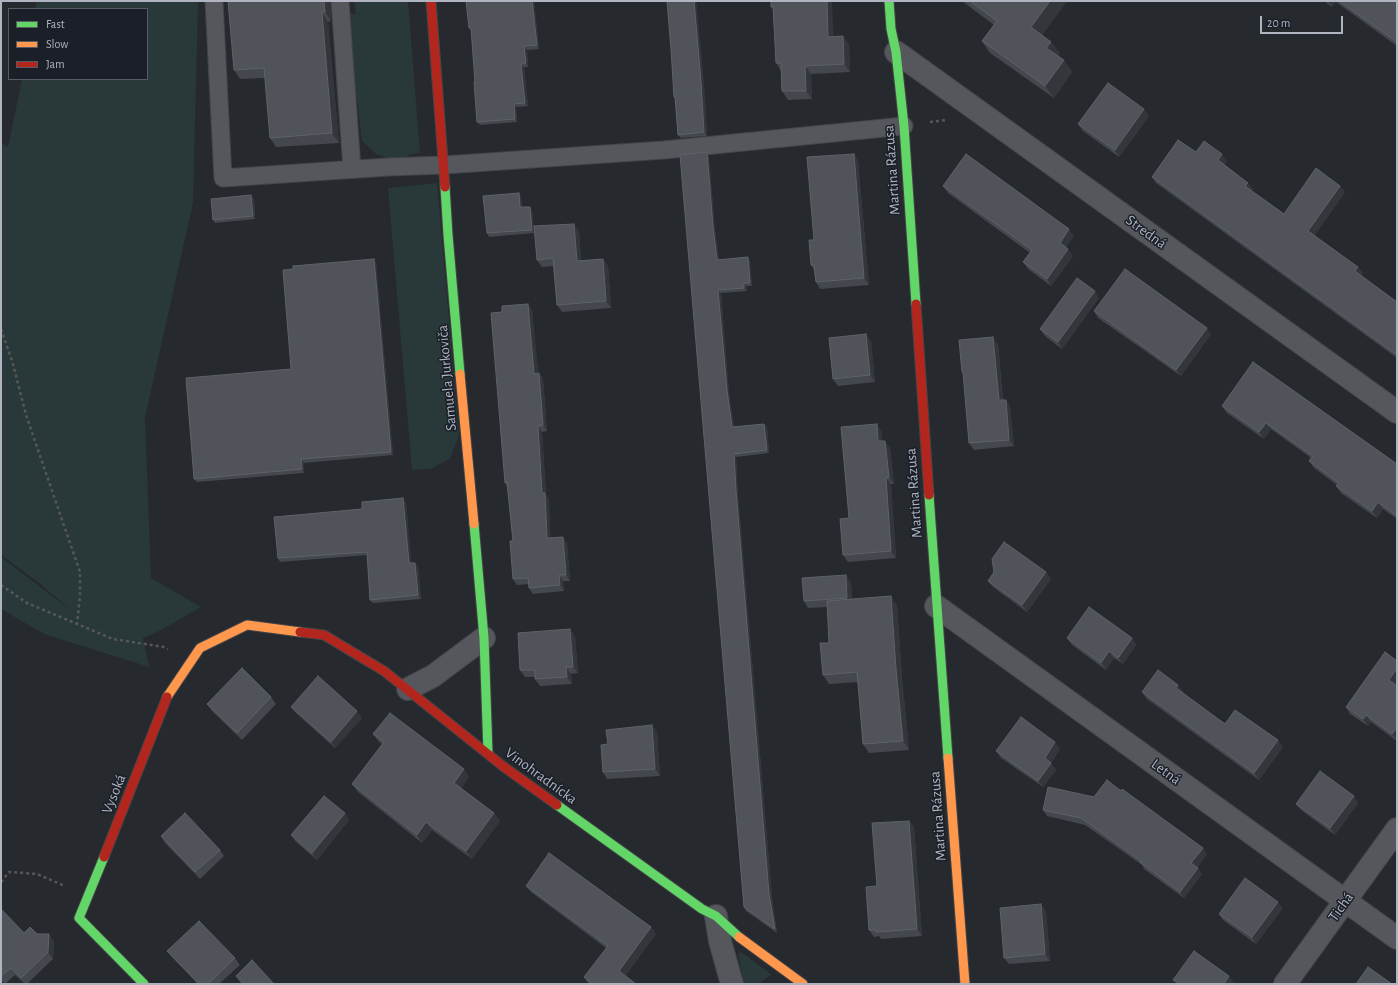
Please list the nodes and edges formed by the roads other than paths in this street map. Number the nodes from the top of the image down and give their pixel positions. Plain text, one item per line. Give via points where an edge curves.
1 (214, 1) edge
2 (340, 1) edge
3 (431, 1) edge
4 (888, 1) edge
5 (896, 52) junction
6 (904, 126) junction
7 (444, 165) junction
8 (352, 169) junction
9 (1397, 412) edge
10 (936, 606) junction
11 (247, 625) joint
12 (484, 638) junction
13 (408, 689) junction
14 (488, 753) junction
15 (1397, 829) edge
16 (1345, 900) junction
17 (716, 916) junction
18 (1397, 938) edge
19 (144, 984) edge
20 (732, 984) edge
21 (803, 984) edge
22 (965, 984) edge
23 (1285, 984) edge

1 - 8 lane via 223,178
2 - 8 lane
3 - 7 street, Samuela Jurkoviča
4 - 5 street, Martina Rázusa
5 - 6 street, Martina Rázusa
5 - 9 street, Stredná
6 - 7 lane via 664,150
6 - 10 street, Martina Rázusa
7 - 8 lane
7 - 12 street, Samuela Jurkoviča
10 - 16 street, Letná
10 - 22 street, Martina Rázusa
11 - 13 street, Vinohradnícka via 324,635 384,671
11 - 19 street, Vysoká via 200,648 168,694 79,918
12 - 13 street via 433,676
12 - 14 street, Samuela Jurkoviča
13 - 14 street, Vinohradnícka
14 - 17 street, Vinohradnícka via 702,909
15 - 16 street, Tichá
16 - 18 street, Letná
16 - 23 street, Tichá
17 - 20 street
17 - 21 street, Vinohradnícka via 734,933

